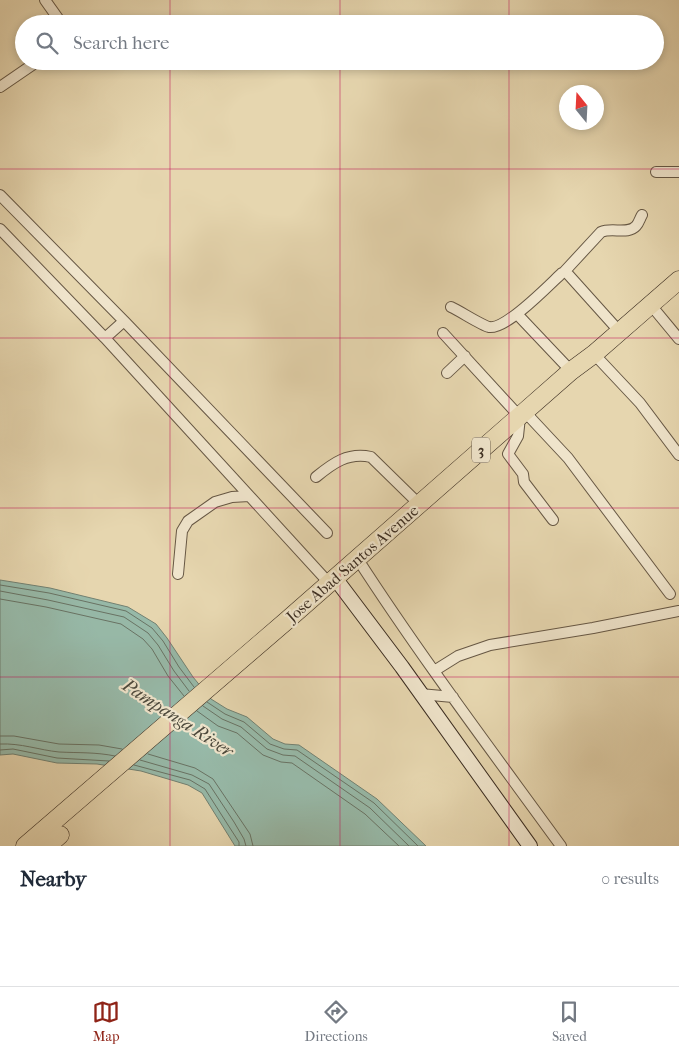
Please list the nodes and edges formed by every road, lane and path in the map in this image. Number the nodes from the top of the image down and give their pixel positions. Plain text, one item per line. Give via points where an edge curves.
1 (45, 0) edge
2 (56, 15) edge
3 (25, 70) edge
4 (0, 87) edge
5 (656, 172) dead end
6 (679, 172) edge
7 (0, 195) edge
8 (642, 215) dead end
9 (0, 229) edge
10 (564, 272) junction
11 (679, 280) edge
12 (650, 304) junction
13 (451, 307) dead end
14 (517, 314) junction
15 (124, 321) junction
16 (619, 331) junction
17 (443, 333) dead end
18 (106, 338) junction
19 (679, 339) edge
20 (594, 354) junction
21 (466, 356) junction
22 (571, 371) junction
23 (447, 373) dead end
24 (522, 414) junction
25 (679, 455) edge
26 (316, 477) dead end
27 (249, 496) junction
28 (420, 504) junction
29 (553, 520) dead end
30 (327, 533) dead end
31 (357, 558) junction
32 (178, 574) dead end
33 (332, 580) junction
34 (670, 594) dead end
35 (679, 611) edge
36 (434, 671) junction
37 (420, 694) junction
38 (453, 697) junction
39 (25, 846) edge
40 (530, 846) edge
41 (561, 846) edge

1 - 2 street
3 - 4 street
5 - 6 street
7 - 15 street
8 - 10 street via 636,226 628,230 601,232
9 - 18 street
10 - 14 street
10 - 16 street
11 - 12 highway, Jose Abad Santos Avenue / 3
12 - 16 highway, Jose Abad Santos Avenue / 3
12 - 19 street
13 - 14 street via 487,327 496,327
14 - 22 street
15 - 18 street
15 - 30 street
16 - 20 highway, Jose Abad Santos Avenue / 3
17 - 21 street
18 - 27 street
20 - 22 highway, Jose Abad Santos Avenue / 3
20 - 25 street via 640,403
21 - 23 street
21 - 24 street
22 - 24 highway, Jose Abad Santos Avenue / 3
24 - 28 highway, Jose Abad Santos Avenue / 3
24 - 29 street via 518,436 508,454 523,474 524,482
24 - 34 street via 568,458
26 - 28 street via 334,462 347,457 371,457
27 - 32 street via 215,502 188,521 182,531
27 - 33 street
28 - 31 highway, Jose Abad Santos Avenue / 3
31 - 33 highway, Jose Abad Santos Avenue / 3
31 - 36 street
33 - 37 street
33 - 39 highway, Jose Abad Santos Avenue / 3
35 - 36 street via 490,645 458,656
36 - 38 street
37 - 38 street
37 - 40 street
38 - 41 street

